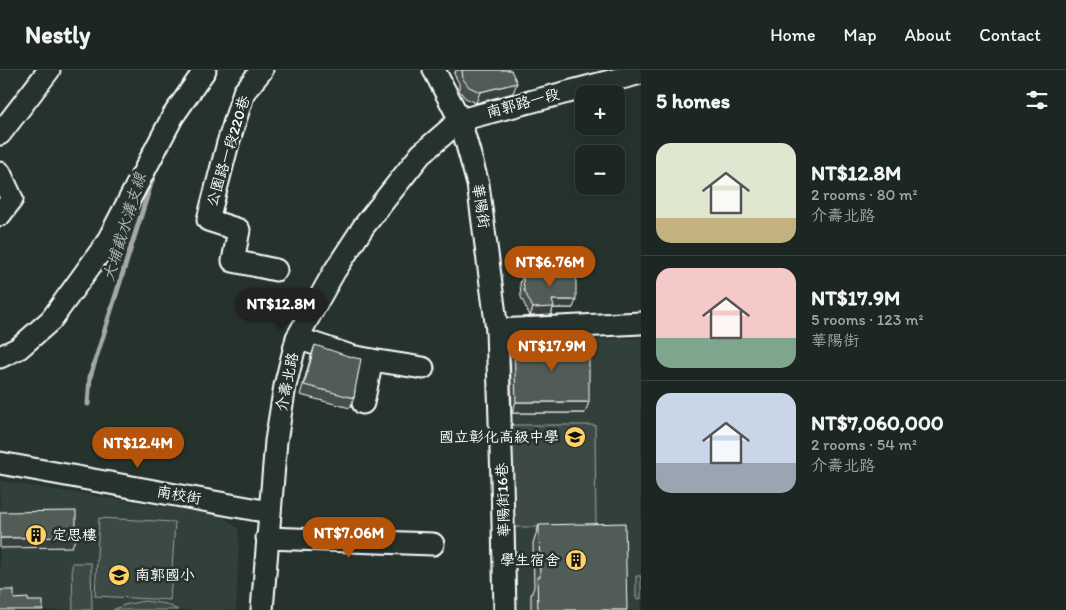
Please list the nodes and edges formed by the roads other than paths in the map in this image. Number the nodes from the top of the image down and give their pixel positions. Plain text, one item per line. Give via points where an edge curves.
1 (49, 70) edge
2 (205, 70) edge
3 (262, 70) edge
4 (434, 70) edge
5 (641, 73) edge
6 (460, 120) junction
7 (0, 134) edge
8 (0, 172) edge
9 (0, 215) edge
10 (276, 270) dead end
11 (641, 323) edge
12 (498, 330) junction
13 (298, 338) junction
14 (0, 358) edge
15 (372, 360) junction
16 (423, 368) dead end
17 (363, 403) dead end
18 (0, 463) edge
19 (270, 512) junction
20 (267, 538) junction
21 (433, 544) dead end
22 (262, 610) edge
23 (505, 610) edge

1 - 7 street
2 - 14 street via 174,116 106,244 51,320 19,348
3 - 10 street, 公園路一段220巷 via 244,92 208,220 239,230 233,261
4 - 6 street
5 - 6 street, 南郭路一段
6 - 12 street, 華陽街 via 478,184
6 - 13 street, 介壽北路 via 421,154 364,226
8 - 9 street via 12,199
11 - 12 street
12 - 23 street, 華陽街16巷
13 - 15 street
13 - 19 street, 介壽北路 via 284,386
15 - 16 street
15 - 17 street
18 - 19 street, 南校街
19 - 20 street, 介壽北路
20 - 21 street
20 - 22 street, 介壽北路

